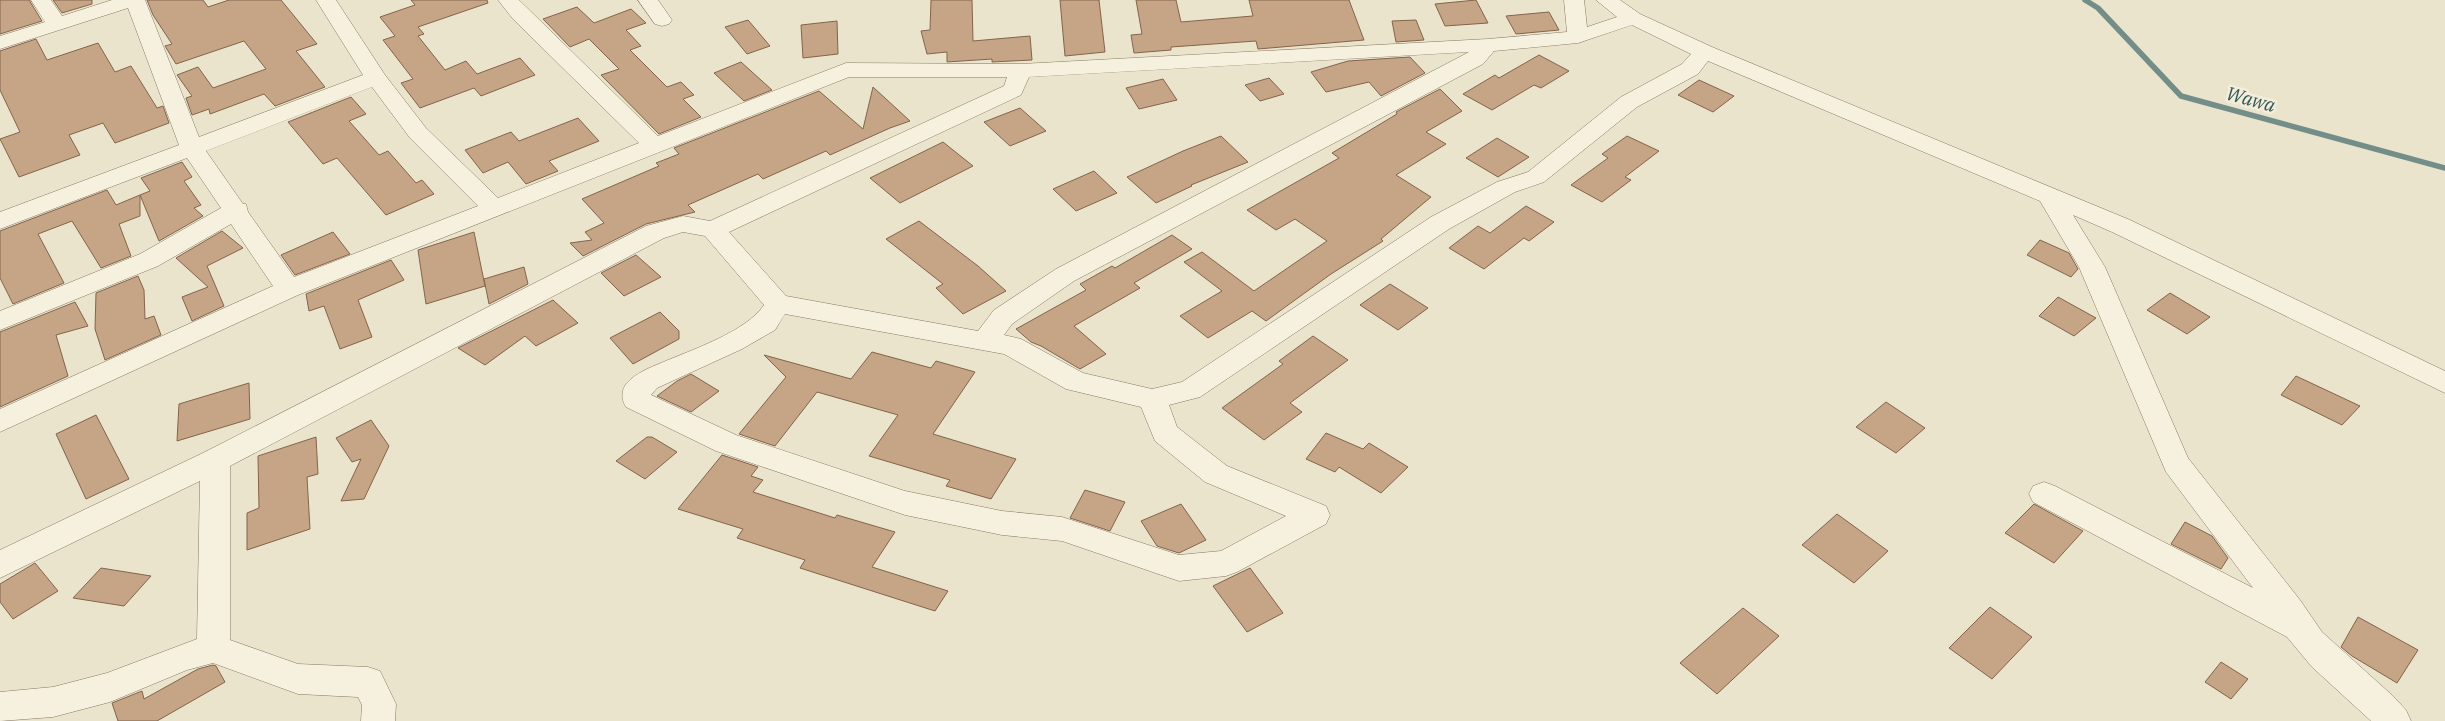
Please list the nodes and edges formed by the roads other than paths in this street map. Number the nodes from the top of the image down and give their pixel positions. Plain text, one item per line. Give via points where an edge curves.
1 (41, 0) edge
2 (134, 0) edge
3 (326, 0) edge
4 (508, 0) edge
5 (648, 0) edge
6 (1574, 0) edge
7 (1606, 0) edge
8 (1633, 18) junction
9 (662, 20) dead end
10 (58, 26) junction
11 (1578, 37) junction
12 (0, 43) edge
13 (1488, 46) junction
14 (1704, 52) junction
15 (1021, 71) junction
16 (376, 78) junction
17 (654, 145) junction
18 (192, 148) junction
19 (2048, 195) junction
20 (494, 208) junction
21 (237, 210) junction
22 (1, 214) edge
23 (713, 230) junction
24 (289, 288) junction
25 (778, 304) junction
26 (0, 321) edge
27 (986, 340) junction
28 (2445, 383) edge
29 (1152, 399) junction
30 (0, 421) edge
31 (215, 460) junction
32 (2044, 494) dead end
33 (0, 565) edge
34 (2297, 626) junction
35 (213, 649) junction
36 (0, 707) edge
37 (378, 721) edge
38 (2394, 721) edge

1 - 10 street
2 - 10 street
2 - 18 street
3 - 16 street
4 - 17 street
5 - 9 street
6 - 11 street
7 - 8 street
8 - 11 street
8 - 14 street
10 - 12 street
11 - 13 street
13 - 15 street
13 - 27 street via 1475,58 1065,276 1003,317
14 - 19 street
14 - 29 street via 1690,69 1629,102 1536,177 1506,187 1440,223 1190,390
15 - 17 street via 846,70
15 - 23 street via 1013,90
16 - 18 street
16 - 20 street via 418,133
17 - 20 street
18 - 21 street
18 - 22 street
19 - 28 street via 2121,226
19 - 34 street via 2092,267 2176,464 2289,610
20 - 24 street
21 - 24 street
21 - 26 street via 149,260
23 - 25 street
23 - 31 street via 683,224 655,232
24 - 30 street
25 - 27 street
25 - 29 street via 766,323 647,381 637,390 636,400 726,444 904,503 1002,523 1062,529 1179,568 1226,563 1315,515 1216,474 1165,433
27 - 29 street via 1011,346 1076,382
31 - 33 street
31 - 35 street
32 - 34 street
34 - 38 street via 2342,676
35 - 36 street via 183,657 110,687 53,702
35 - 37 street via 298,679 368,682 380,704

